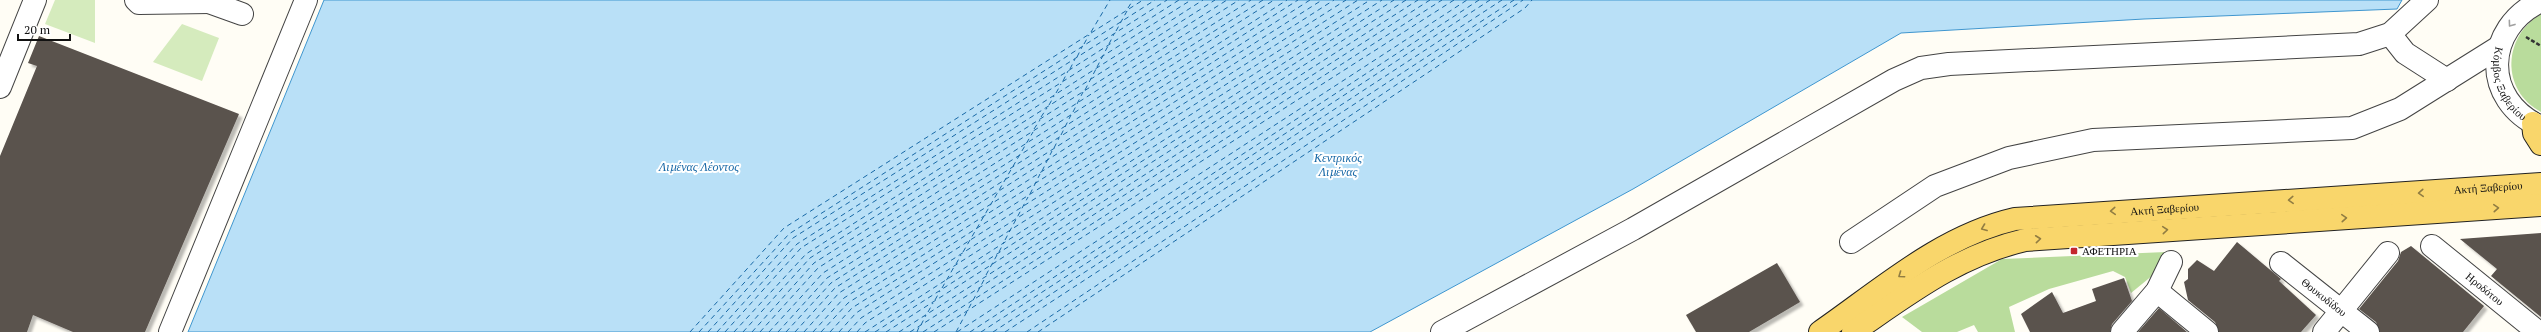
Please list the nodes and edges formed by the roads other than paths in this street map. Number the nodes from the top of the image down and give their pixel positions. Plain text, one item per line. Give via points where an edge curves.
1 (35, 0) edge
2 (136, 0) edge
3 (306, 0) edge
4 (2427, 0) edge
5 (206, 1) edge
6 (2541, 1) edge
7 (242, 14) dead end
8 (2390, 34) junction
9 (2499, 47) junction
10 (2446, 80) junction
11 (0, 87) edge
12 (2537, 125) edge
13 (2541, 144) edge
14 (2541, 184) edge
15 (2458, 200) junction
16 (2541, 205) edge
17 (1851, 242) dead end
18 (2432, 246) dead end
19 (2388, 253) dead end
20 (2171, 262) dead end
21 (2281, 263) dead end
22 (2157, 291) junction
23 (2341, 311) junction
24 (1860, 325) edge
25 (170, 332) edge
26 (1442, 332) edge
27 (1820, 332) edge
28 (2122, 332) edge
29 (2207, 332) edge
30 (2324, 332) edge
31 (2368, 332) edge
32 (2538, 332) edge

1 - 11 street
2 - 5 street via 139,3
3 - 25 street
4 - 8 street
5 - 7 street
6 -> 9 street, Κόμβος Ξαβερίου via 2513,20
8 - 10 street via 2398,47
8 - 26 street via 2370,42 2348,45 2107,54 1921,68 1894,80 1633,229
9 - 10 street
9 - 12 street, Κόμβος Ξαβερίου via 2497,66 2502,91 2510,104
10 - 17 street via 2387,116 2352,128 2093,140 2009,158 1935,186
12 - 13 main road via 2534,133
14 - 15 main road, Ακτή Ξαβερίου
15 -> 16 main road, Ακτή Ξαβερίου
15 - 24 main road, Ακτή Ξαβερίου via 2015,219 1977,231 1932,253
18 - 32 street, Ηροδότου
19 - 23 street
20 - 22 street
21 - 23 street, Θουκυδίδου
22 - 28 street
22 - 29 street
23 - 30 street
23 - 31 street, Θουκυδίδου
24 - 27 main road, Ακτή Ξαβερίου

